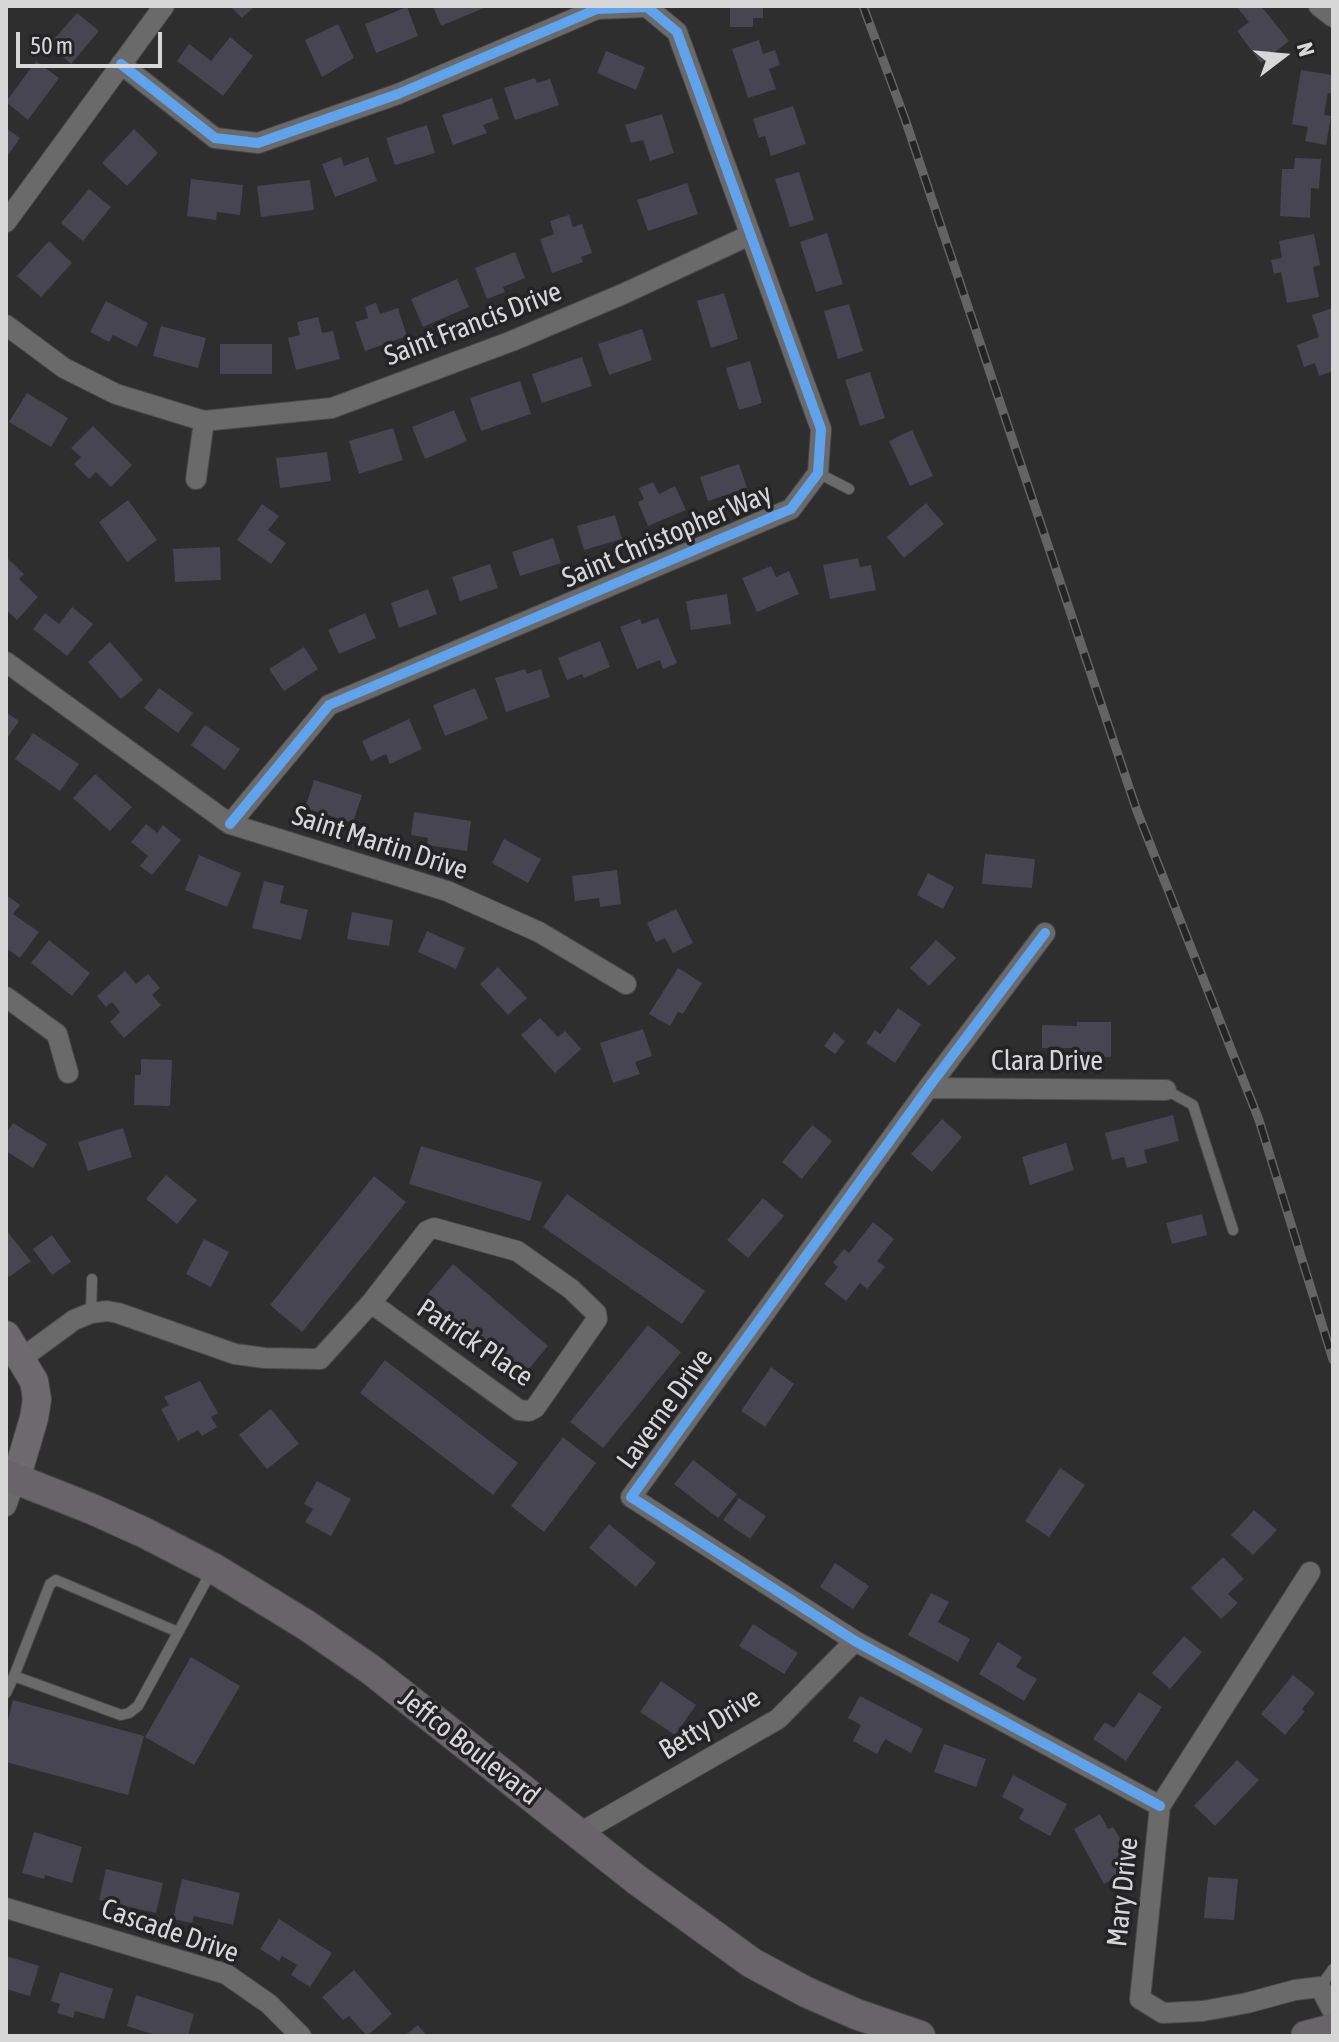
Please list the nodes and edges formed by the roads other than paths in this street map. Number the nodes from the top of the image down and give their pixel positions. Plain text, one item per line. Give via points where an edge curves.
1 (164, 6) edge
2 (647, 6) edge
3 (1319, 6) edge
4 (1333, 17) edge
5 (121, 64) junction
6 (6, 222) edge
7 (750, 235) junction
8 (6, 325) edge
9 (204, 421) junction
10 (818, 473) junction
11 (196, 479) dead end
12 (849, 489) dead end
13 (6, 662) edge
14 (230, 824) junction
15 (1045, 933) dead end
16 (626, 984) dead end
17 (6, 997) edge
18 (68, 1073) dead end
19 (928, 1088) junction
20 (1166, 1090) joint
21 (1233, 1230) dead end
22 (92, 1279) dead end
23 (371, 1303) junction
24 (91, 1313) junction
25 (14, 1346) edge
26 (9, 1487) edge
27 (213, 1568) junction
28 (1310, 1572) dead end
29 (178, 1632) junction
30 (855, 1641) junction
31 (14, 1676) junction
32 (6, 1693) edge
33 (1160, 1806) junction
34 (578, 1834) junction
35 (6, 1908) edge
36 (1333, 1969) edge
37 (1320, 1987) junction
38 (1333, 2012) edge
39 (1333, 2029) edge
40 (301, 2036) edge
41 (920, 2036) edge
42 (1306, 2036) edge

1 - 5 street
2 - 5 street via 597,9 398,94 258,143 215,138
2 - 7 street via 677,32
3 - 4 street
5 - 6 street
7 - 9 street, Saint Francis Drive via 512,341 332,408
7 - 10 street via 821,429
8 - 9 street, Saint Francis Drive via 64,368 116,394
9 - 11 street
10 - 12 lane
10 - 14 street, Saint Christopher Way via 791,509 329,705
13 - 14 street, Saint Martin Drive
14 - 16 street, Saint Martin Drive via 447,891 539,932
15 - 19 street, Laverne Drive
17 - 18 street via 57,1034
19 - 20 street, Clara Drive
19 - 30 street, Laverne Drive via 631,1497
20 - 21 lane via 1193,1105
22 - 24 lane
23 - 23 street, Patrick Place via 434,1228 517,1251 571,1289 597,1319 529,1411 519,1410
23 - 24 street, Patrick Place via 326,1355 315,1360 235,1354 118,1313
24 - 25 street
25 - 26 street via 34,1381 37,1399
26 - 27 main road, Jeffco Boulevard via 92,1509
27 - 29 lane
27 - 34 main road, Jeffco Boulevard via 370,1669
28 - 33 street, Mary Drive
29 - 31 lane via 138,1706 129,1713 121,1715
29 - 31 lane via 56,1580
30 - 33 street, Laverne Drive
30 - 34 street, Betty Drive via 778,1719
31 - 32 lane
33 - 37 street, Mary Drive via 1140,1999 1163,2013 1203,2011
34 - 41 main road, Jeffco Boulevard via 752,1963 856,2014
35 - 40 street, Cascade Drive via 226,1974 269,2004
36 - 37 lane
37 - 38 street
39 - 42 main road

